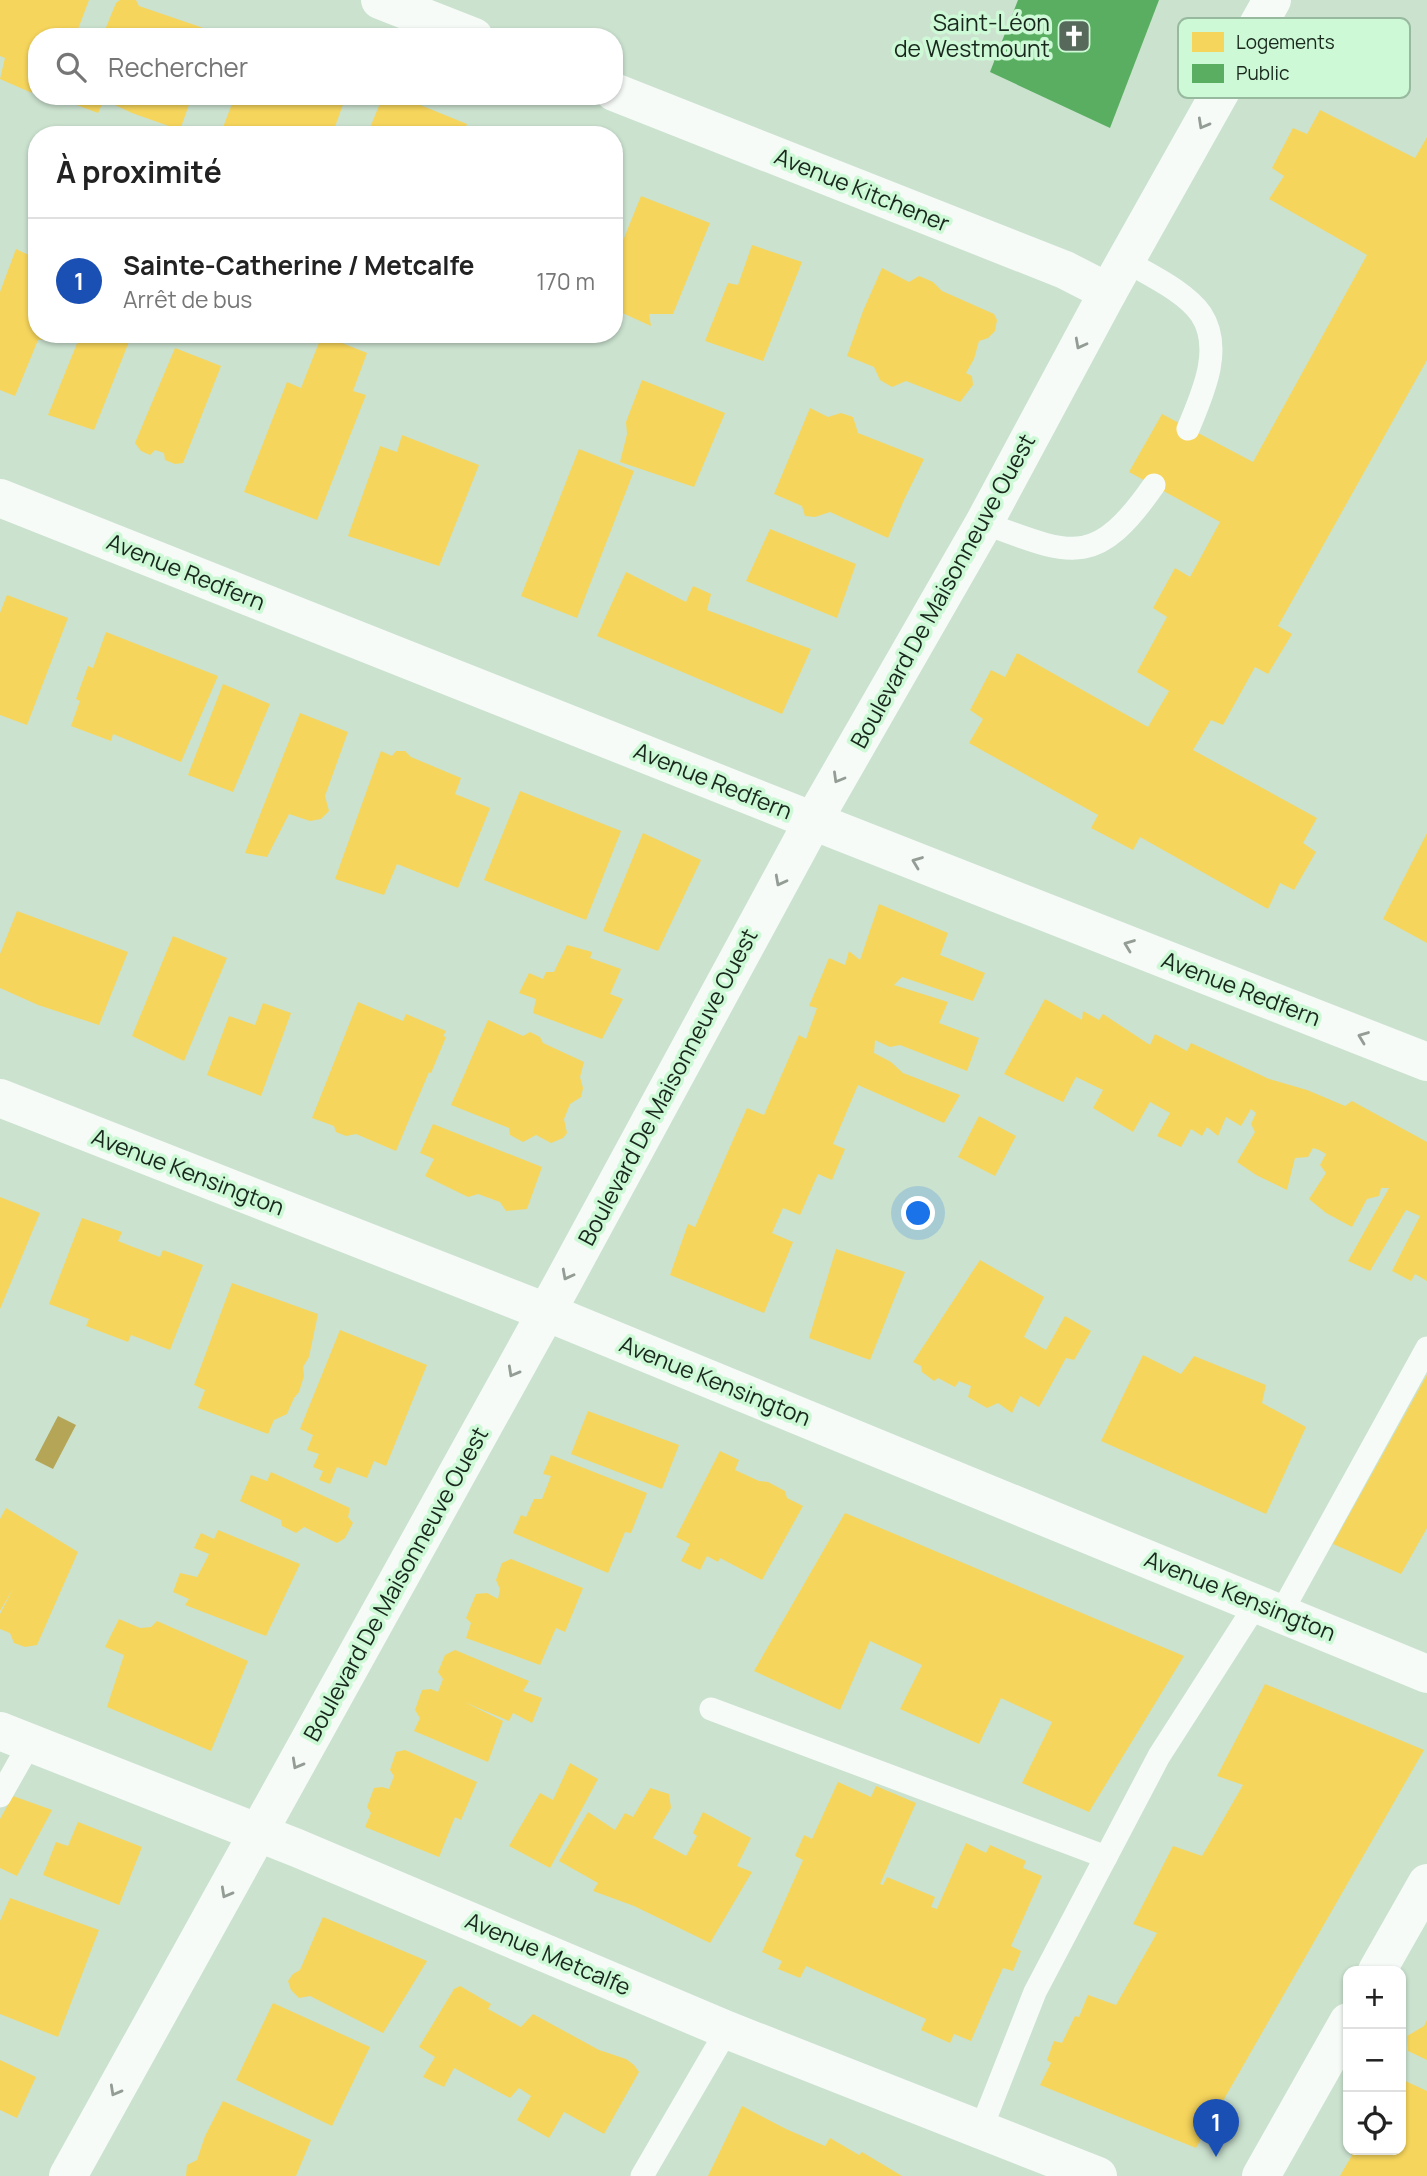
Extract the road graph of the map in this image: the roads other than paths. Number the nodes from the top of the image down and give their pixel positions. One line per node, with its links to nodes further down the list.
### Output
1 (380, 0): 4 (street)
2 (1272, 0): 3 (street, Boulevard De Maisonneuve Ouest, one-way to 3)
3 (1262, 18)
4 (451, 28)
5 (623, 96): 7 (street, Avenue Kitchener)
6 (1217, 98): 7 (street, Boulevard De Maisonneuve Ouest, one-way to 7)
7 (1117, 277): 8 (lane); 11 (street, Boulevard De Maisonneuve Ouest, one-way to 11)
8 (1188, 429)
9 (1154, 485): 11 (lane)
10 (0, 498): 12 (street, Avenue Redfern)
11 (984, 523): 12 (street, Boulevard De Maisonneuve Ouest, one-way to 12)
12 (813, 821): 13 (street, Avenue Redfern, one-way to 12); 15 (street, Boulevard De Maisonneuve Ouest, one-way to 15)
13 (1427, 1062)
14 (0, 1098): 15 (street, Avenue Kensington)
15 (546, 1312): 17 (street, Avenue Kensington); 22 (street, Boulevard De Maisonneuve Ouest, one-way to 22)
16 (1427, 1348): 17 (lane)
17 (1269, 1608): 18 (street, Avenue Kensington); 23 (lane)
18 (1427, 1674)
19 (711, 1709): 23 (lane)
20 (15, 1737): 21 (lane); 22 (street, Avenue Metcalfe)
21 (0, 1796)
22 (258, 1833): 27 (street, Avenue Metcalfe); 30 (street, Boulevard De Maisonneuve Ouest, one-way to 30)
23 (1106, 1857): 28 (lane)
24 (1427, 1883): 25 (street)
25 (1380, 1966)
26 (1344, 2029): 32 (street)
27 (727, 2030): 28 (street, Avenue Metcalfe); 31 (lane)
28 (981, 2129): 29 (street, Avenue Metcalfe)
29 (1079, 2172)
30 (68, 2176)
31 (642, 2176)
32 (1261, 2176)

